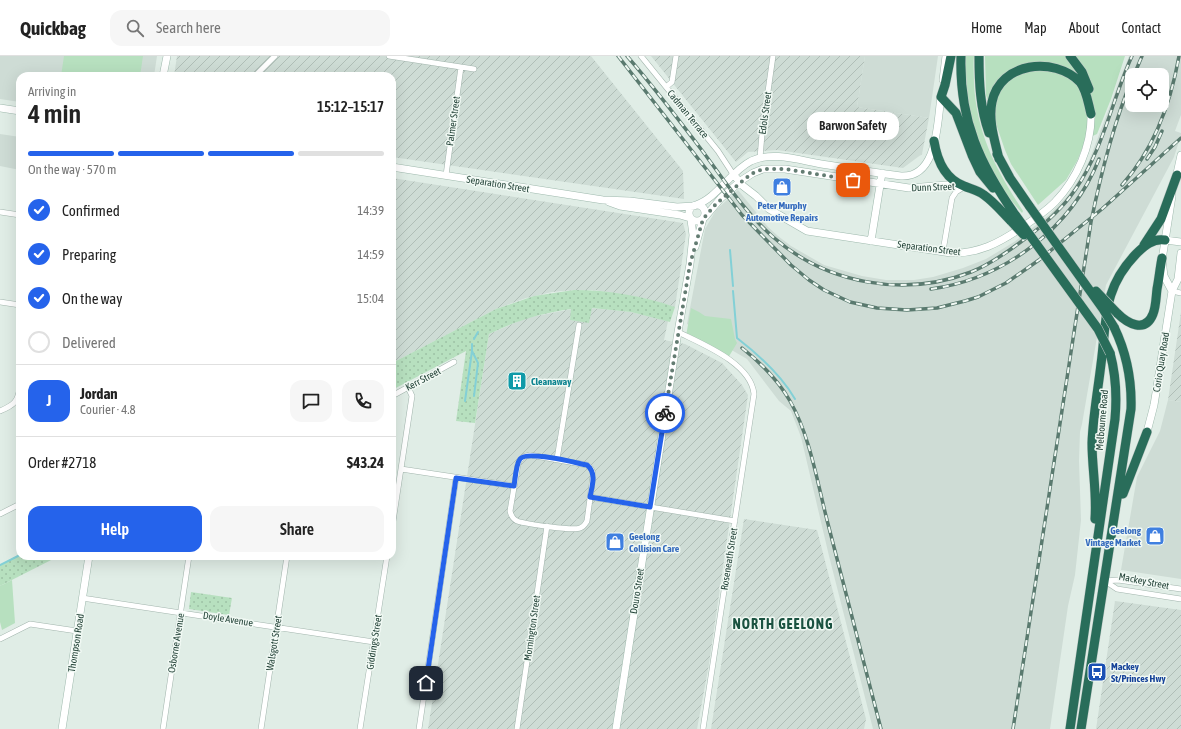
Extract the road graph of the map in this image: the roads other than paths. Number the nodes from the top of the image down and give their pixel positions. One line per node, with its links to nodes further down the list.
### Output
1 (166, 56): 14 (main road)
2 (275, 56): 15 (street)
3 (389, 56): 12 (street)
4 (641, 56): 16 (street, Cadman Terrace)
5 (676, 56): 16 (street)
6 (773, 56): 23 (street, Edols Street)
7 (945, 56): 17 (street)
8 (951, 56): 17 (highway)
9 (961, 56): 35 (highway)
10 (979, 56): 24 (highway)
11 (1070, 56): 20 (highway)
12 (461, 67): 13 (street); 29 (street, Palmer Street)
13 (474, 69)
14 (164, 72)
15 (259, 72)
16 (666, 87): 28 (street, Cadman Terrace)
17 (941, 97): 21 (main road, Dunn Street); 35 (highway)
18 (0, 108): 19 (main road)
19 (16, 110)
20 (1091, 114): 24 (highway); 46 (main road, Separation Street)
21 (934, 141): 27 (main road, Dunn Street); 33 (highway)
22 (1181, 155): 30 (main road)
23 (760, 158): 26 (main road, Edols Street); 27 (main road, Dunn Street); 28 (main road, Dunn Street)
24 (999, 160): 50 (highway, bridge)
25 (396, 168): 29 (main road, Separation Street)
26 (763, 169): 31 (main road, Dunn Street); 32 (main road, Dunn Street)
27 (882, 173): 32 (main road)
28 (733, 174): 31 (main road); 36 (main road, Separation Street)
29 (446, 175): 34 (main road, Separation Street)
30 (1176, 175): 42 (main road); 45 (highway)
31 (740, 182): 39 (main road); 43 (main road, Separation Street)
32 (880, 184): 33 (main road, Dunn Street); 43 (main road)
33 (964, 186): 41 (highway); 46 (street)
34 (603, 200): 36 (main road, Separation Street); 40 (main road, Separation Street)
35 (1008, 203): 41 (highway)
36 (695, 205): 39 (main road); 40 (main road)
37 (0, 212): 38 (street)
38 (16, 214)
39 (704, 218): 40 (main road); 49 (main road, Douro Street)
40 (691, 219): 49 (main road, Douro Street)
41 (1014, 219): 75 (highway, Melbourne Road, bridge)
42 (1165, 240): 44 (main road); 45 (highway); 48 (main road)
43 (871, 241): 46 (main road, Separation Street)
44 (1181, 242)
45 (1141, 250): 75 (highway)
46 (943, 251)
47 (1181, 254): 51 (main road, Corio Quay Road)
48 (1162, 258): 50 (highway, bridge); 51 (main road)
49 (690, 264): 56 (main road, Douro Street)
50 (1073, 267): 71 (highway, bridge)
51 (1172, 291): 52 (street); 62 (main road, Corio Quay Road)
52 (1181, 293)
53 (0, 302): 54 (street)
54 (16, 304)
55 (578, 324): 63 (street)
56 (678, 332): 70 (main road, Douro Street); 73 (street, Roseneath Street)
57 (454, 362): 58 (street, Kerr Street)
58 (408, 387): 59 (street, Kerr Street); 64 (street)
59 (396, 394)
60 (16, 401): 61 (street)
61 (0, 411)
62 (1147, 432): 71 (highway)
63 (557, 459): 66 (street); 67 (street)
64 (401, 469): 65 (street); 68 (street)
65 (456, 478): 66 (street); 96 (street)
66 (514, 486): 74 (street)
67 (590, 497): 70 (street); 74 (street)
68 (396, 502)
69 (16, 506): 72 (street)
70 (650, 507): 73 (street); 98 (main road, Douro Street)
71 (1116, 512): 81 (highway)
72 (0, 514)
73 (735, 521): 99 (street, Roseneath Street)
74 (547, 526): 97 (street, Mornington Street)
75 (1095, 554): 80 (highway, Melbourne Road)
76 (88, 560): 85 (main road, Thompson Road)
77 (188, 560): 87 (street, Osborne Avenue)
78 (286, 560): 88 (street, Walsgott Street)
79 (386, 560): 91 (street, Giddings Street)
80 (1092, 579): 81 (highway, Mackey Street); 100 (highway, Melbourne Road)
81 (1105, 581): 82 (street, Mackey Street); 84 (street, Mackey Street); 101 (highway)
82 (1168, 587): 83 (street, Mackey Street); 84 (street)
83 (1181, 589)
84 (1167, 596): 86 (street, Mackey Street)
85 (82, 598): 87 (street, Doyle Avenue); 89 (main road, Thompson Road)
86 (1181, 599)
87 (181, 612): 88 (street, Doyle Avenue); 93 (street, Osborne Avenue)
88 (277, 627): 91 (street, Doyle Avenue); 94 (street, Walsgott Street)
89 (77, 631): 90 (street); 92 (main road, Thompson Road)
90 (0, 639)
91 (374, 642): 95 (street, Giddings Street)
92 (62, 729)
93 (163, 729)
94 (261, 729)
95 (360, 729)
96 (419, 729)
97 (518, 729)
98 (616, 729)
99 (703, 729)
100 (1070, 729)
101 (1081, 729)

